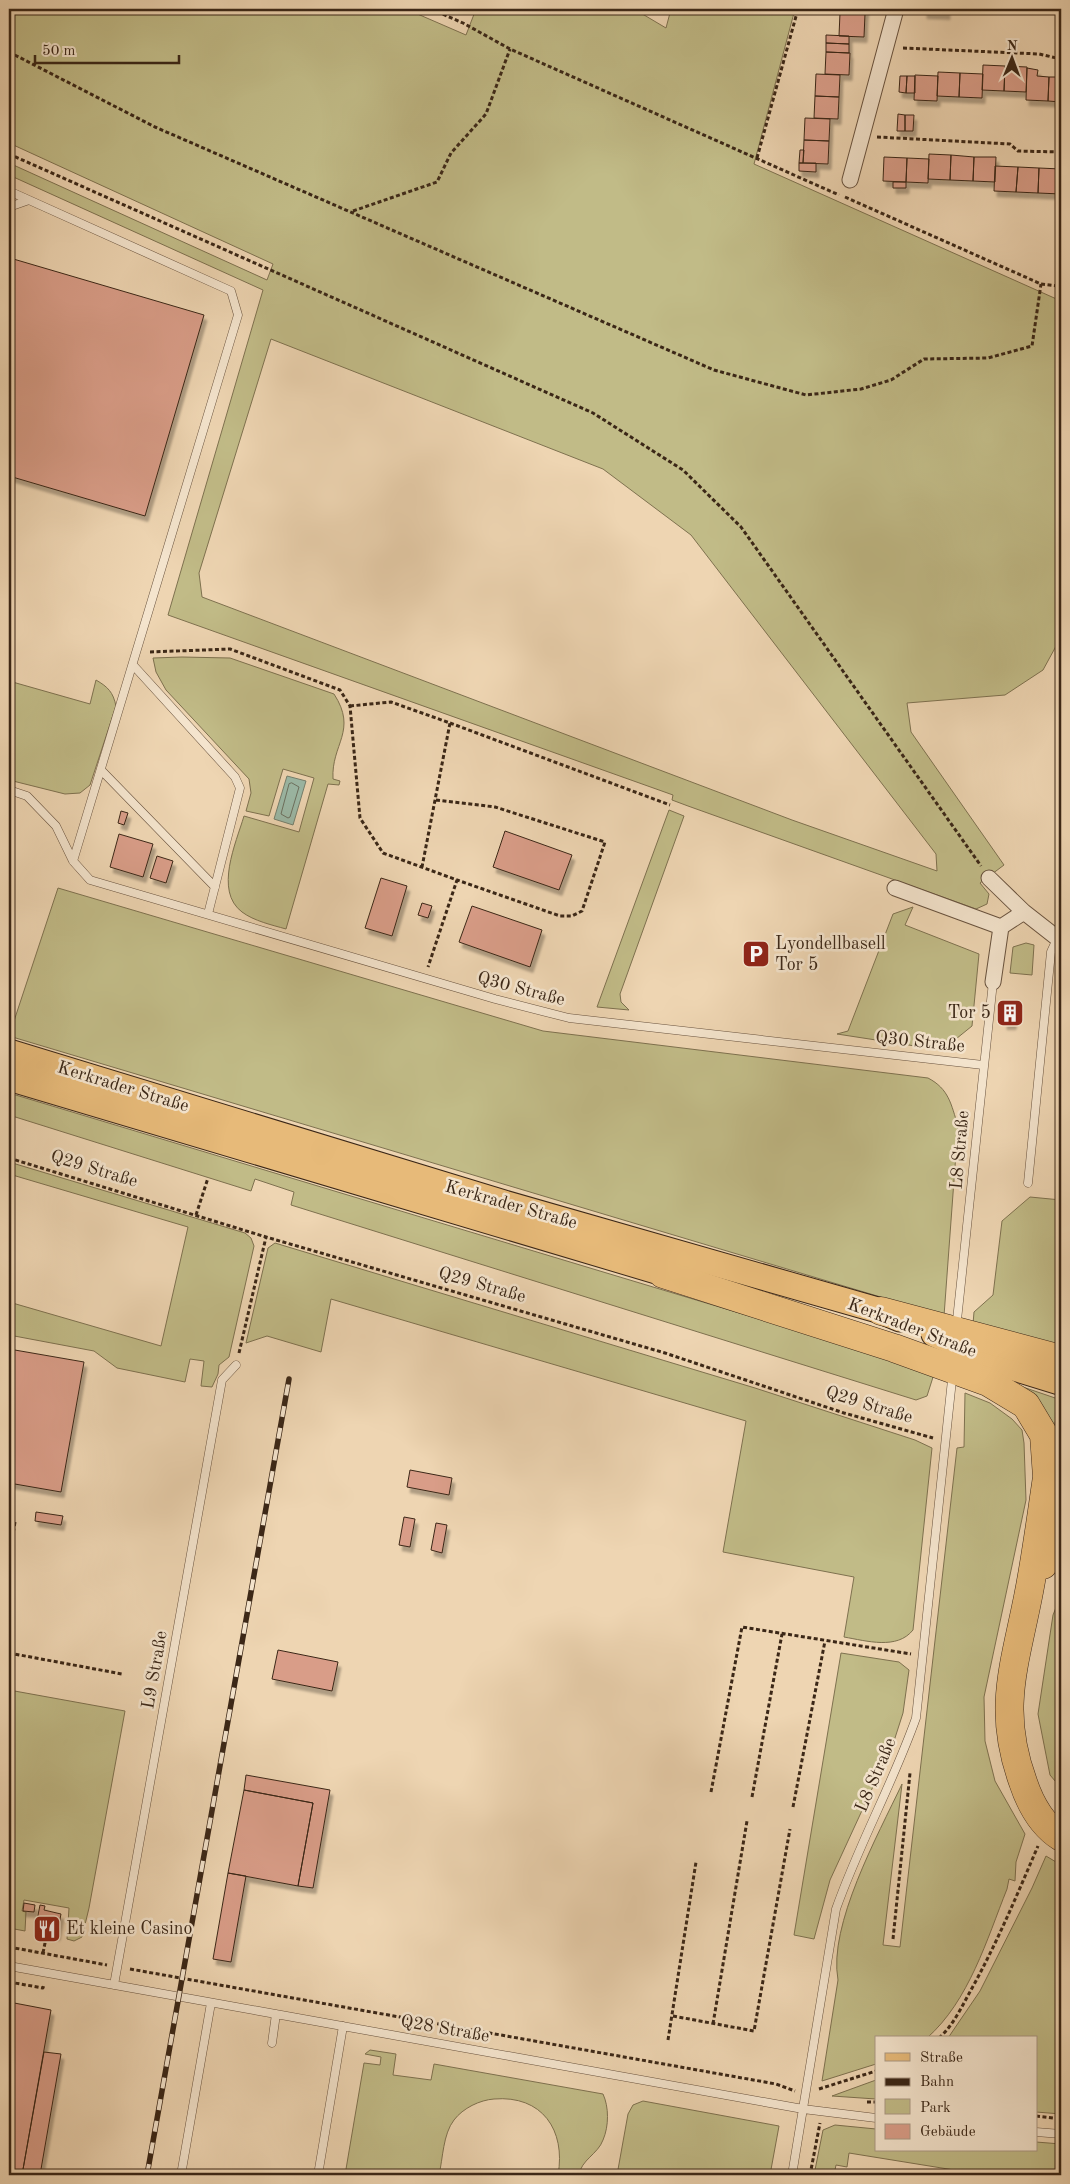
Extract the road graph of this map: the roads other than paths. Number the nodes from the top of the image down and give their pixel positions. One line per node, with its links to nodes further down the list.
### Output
1 (896, 9): 2 (street)
2 (850, 180)
3 (9, 191): 4 (lane)
4 (29, 200): 5 (lane); 6 (lane)
5 (9, 207)
6 (133, 665): 7 (lane); 11 (lane)
7 (102, 771): 9 (lane); 11 (lane)
8 (9, 790): 9 (lane, Q30 Straße)
9 (73, 861): 14 (lane, Q30 Straße)
10 (989, 878): 13 (street)
11 (215, 887): 14 (lane)
12 (895, 888): 15 (street)
13 (1024, 912): 15 (street); 16 (street)
14 (208, 914): 19 (lane, Q30 Straße)
15 (1001, 927): 17 (street)
16 (1059, 940): 21 (lane)
17 (993, 982): 19 (lane, L8 Straße)
18 (9, 1052): 23 (highway, Kerkrader Straße)
19 (983, 1065): 24 (lane, L8 Straße)
20 (9, 1078): 22 (highway, Kerkrader Straße)
21 (1028, 1183)
22 (663, 1274): 27 (highway, Kerkrader Straße); 31 (highway)
23 (881, 1311): 25 (highway); 27 (highway, Kerkrader Straße)
24 (957, 1320)
25 (1061, 1359)
26 (236, 1364): 36 (lane, L9 Straße)
27 (1009, 1366): 29 (main road, Kerkrader Straße)
28 (952, 1380): 41 (lane, L8 Straße)
29 (1061, 1383)
30 (1061, 1438): 31 (highway)
31 (1047, 1477): 33 (highway)
32 (1061, 1525): 33 (highway)
33 (1028, 1596): 34 (highway)
34 (1056, 1833)
35 (9, 1966): 36 (lane, Q28 Straße)
36 (114, 1985): 37 (lane, Q28 Straße)
37 (211, 2002): 38 (lane, Q28 Straße); 45 (lane)
38 (276, 2014): 39 (lane, Q28 Straße); 40 (lane)
39 (343, 2026): 41 (lane, Q28 Straße); 46 (lane)
40 (272, 2043)
41 (803, 2109): 42 (lane, Q28 Straße); 47 (lane, L8 Straße)
42 (875, 2118)
43 (1038, 2132): 44 (lane)
44 (1061, 2134)
45 (181, 2175)
46 (318, 2175)
47 (792, 2175)

